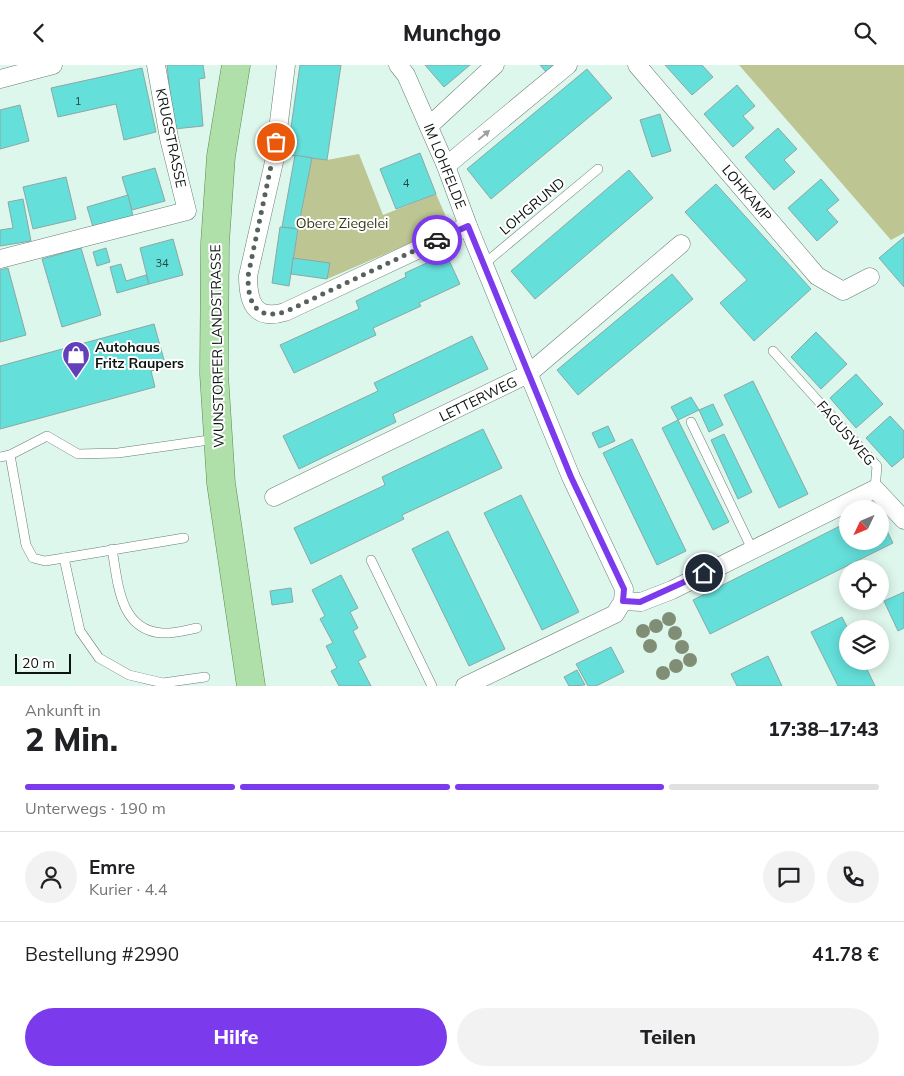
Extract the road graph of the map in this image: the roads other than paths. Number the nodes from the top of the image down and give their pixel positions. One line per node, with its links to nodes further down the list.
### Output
1 (53, 65): 9 (street)
2 (156, 65): 15 (street, KRUGSTRASSE)
3 (236, 65): 21 (main road, WUNSTORFER LANDSTRASSE)
4 (286, 65): 13 (street)
5 (398, 65): 10 (street, IM LOHFELDE)
6 (495, 65): 10 (street)
7 (568, 65): 11 (street, one-way to 7)
8 (637, 65): 17 (street, LOHKAMP)
9 (0, 79)
10 (429, 126): 11 (street, IM LOHFELDE)
11 (446, 166): 13 (street, IM LOHFELDE)
12 (598, 169): 16 (lane, LOHGRUND)
13 (468, 226): 16 (street, IM LOHFELDE)
14 (681, 244): 19 (street, LETTERWEG)
15 (0, 259)
16 (484, 264): 19 (street, IM LOHFELDE)
17 (870, 277)
18 (774, 351): 24 (lane, FAGUSWEG)
19 (528, 374): 25 (street, LETTERWEG); 32 (street, IM LOHFELDE)
20 (691, 422): 29 (lane)
21 (217, 439): 22 (lane); 35 (main road, WUNSTORFER LANDSTRASSE)
22 (10, 455): 23 (lane); 30 (lane)
23 (0, 457)
24 (876, 489): 26 (street); 29 (street)
25 (274, 497)
26 (904, 520)
27 (184, 538): 28 (lane)
28 (112, 549): 30 (lane); 33 (lane)
29 (752, 549): 32 (street)
30 (64, 558): 34 (lane)
31 (371, 560): 36 (lane)
32 (623, 601): 37 (street)
33 (197, 628)
34 (205, 677)
35 (251, 686)
36 (432, 686)
37 (465, 686)

